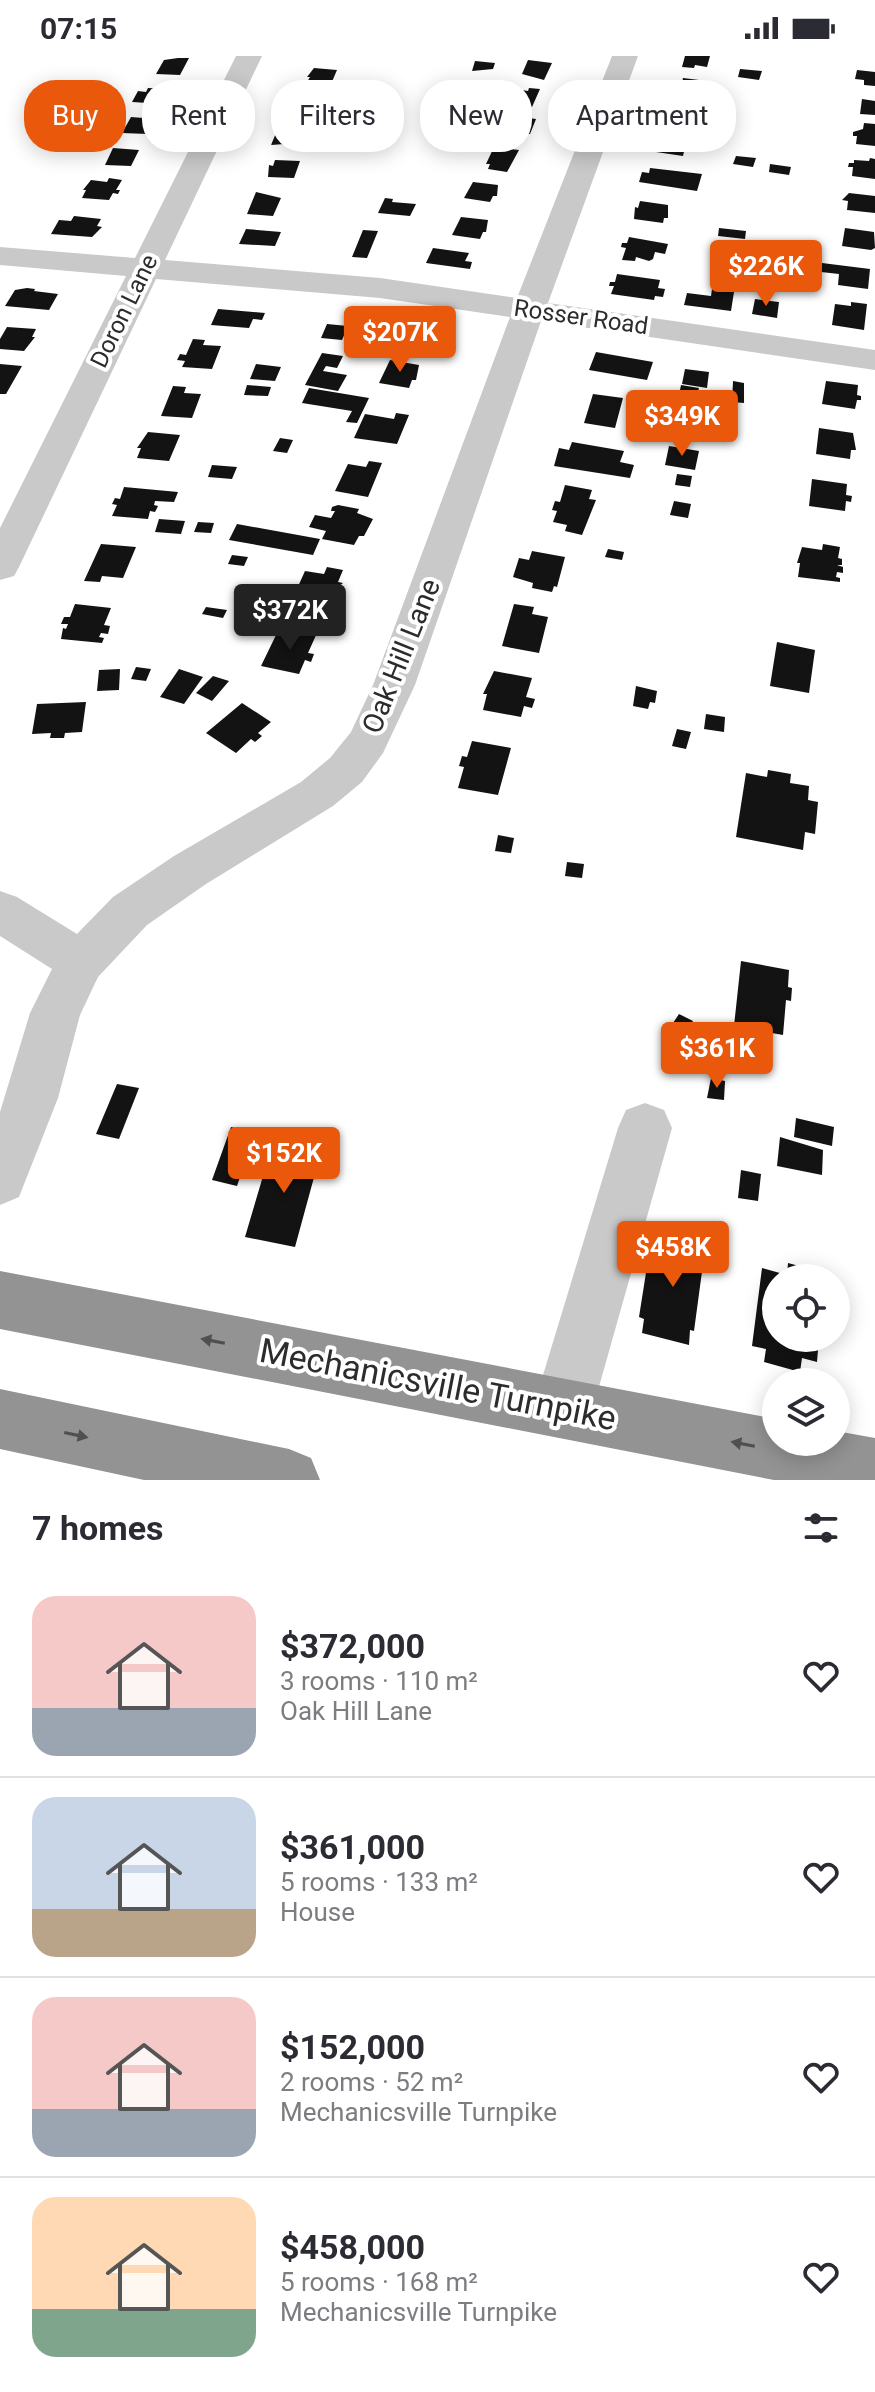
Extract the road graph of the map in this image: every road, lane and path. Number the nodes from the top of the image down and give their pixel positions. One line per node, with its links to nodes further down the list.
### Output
1 (249, 56): 4 (street, Doron Lane)
2 (625, 56): 5 (street, Oak Hill Lane)
3 (0, 256): 4 (street, Rosser Road)
4 (145, 267): 5 (street, Rosser Road); 7 (street, Doron Lane)
5 (530, 310): 6 (street, Rosser Road); 9 (street, Oak Hill Lane)
6 (875, 360)
7 (0, 567)
8 (0, 911): 9 (street)
9 (81, 962): 11 (street, Oak Hill Lane)
10 (645, 1128): 13 (street)
11 (0, 1179)
12 (0, 1300): 13 (highway, Mechanicsville Turnpike, one-way to 12)
13 (563, 1408): 15 (highway, Mechanicsville Turnpike, one-way to 13)
14 (0, 1419): 16 (highway, one-way to 16)
15 (875, 1469)
16 (289, 1480)

